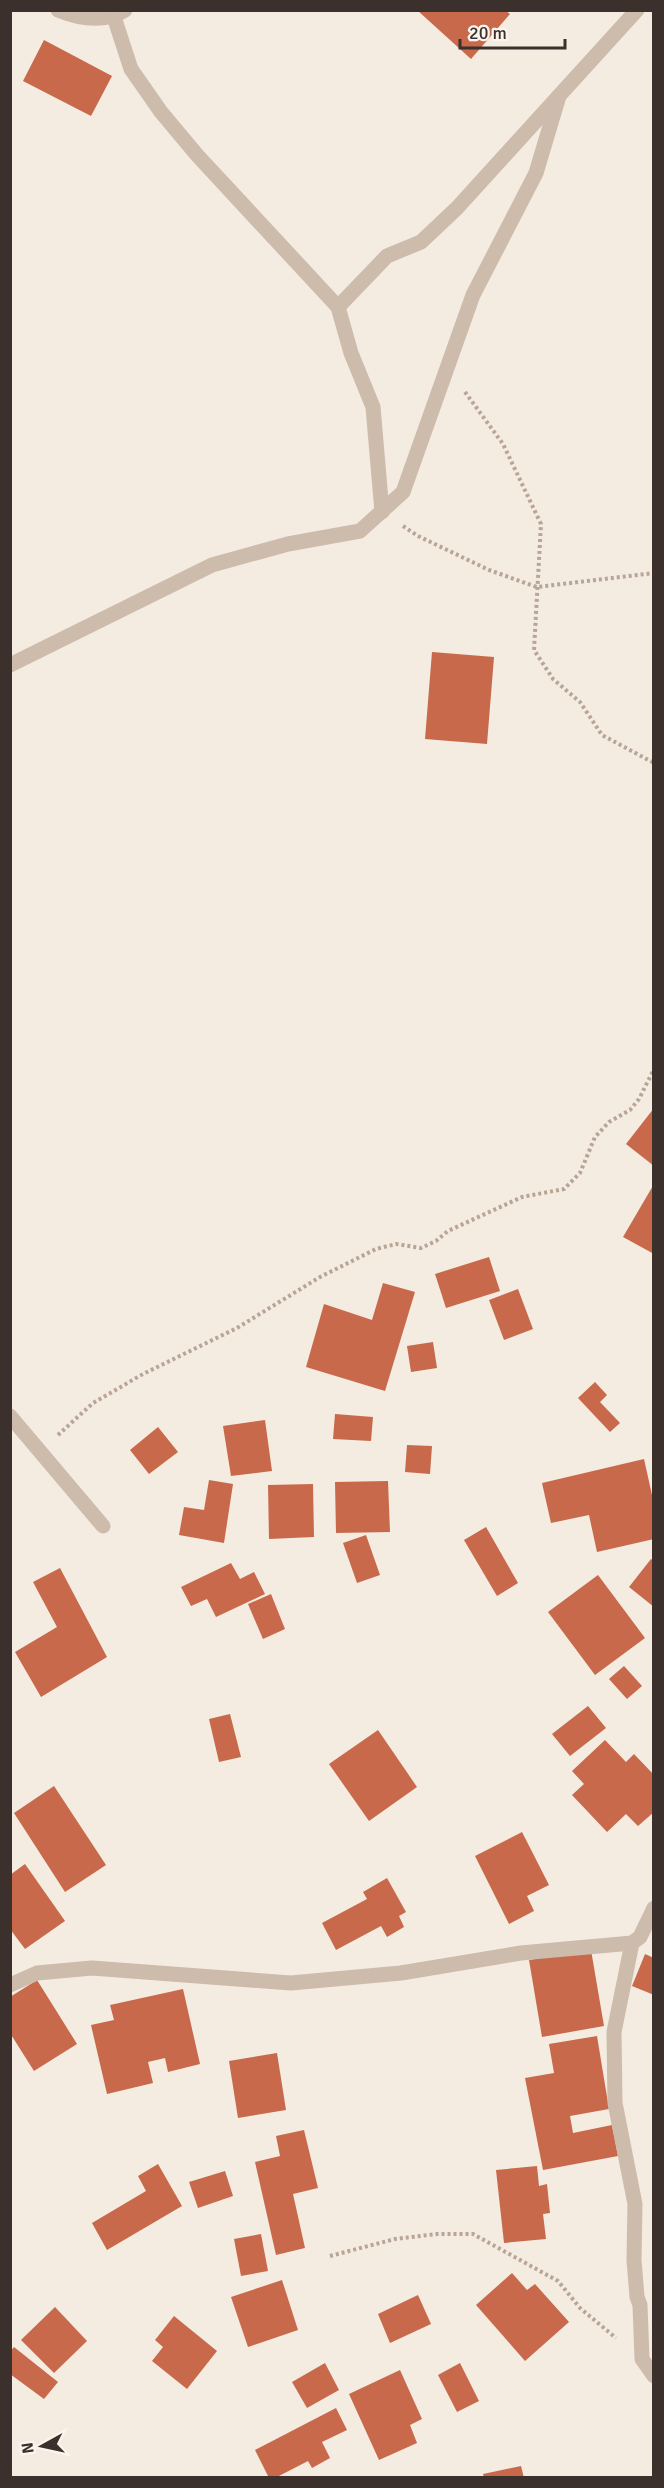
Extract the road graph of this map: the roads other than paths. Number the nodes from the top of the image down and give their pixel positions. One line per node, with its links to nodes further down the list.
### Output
1 (58, 10): 3 (street)
2 (636, 10): 4 (street)
3 (119, 14): 5 (street)
4 (559, 96): 5 (street); 6 (street)
5 (338, 307): 6 (street)
6 (382, 512): 7 (street)
7 (10, 665)
8 (10, 1416): 9 (street)
9 (103, 1526)
10 (654, 1908): 11 (street)
11 (632, 1943): 12 (street); 13 (street)
12 (10, 1985)
13 (654, 2376)

